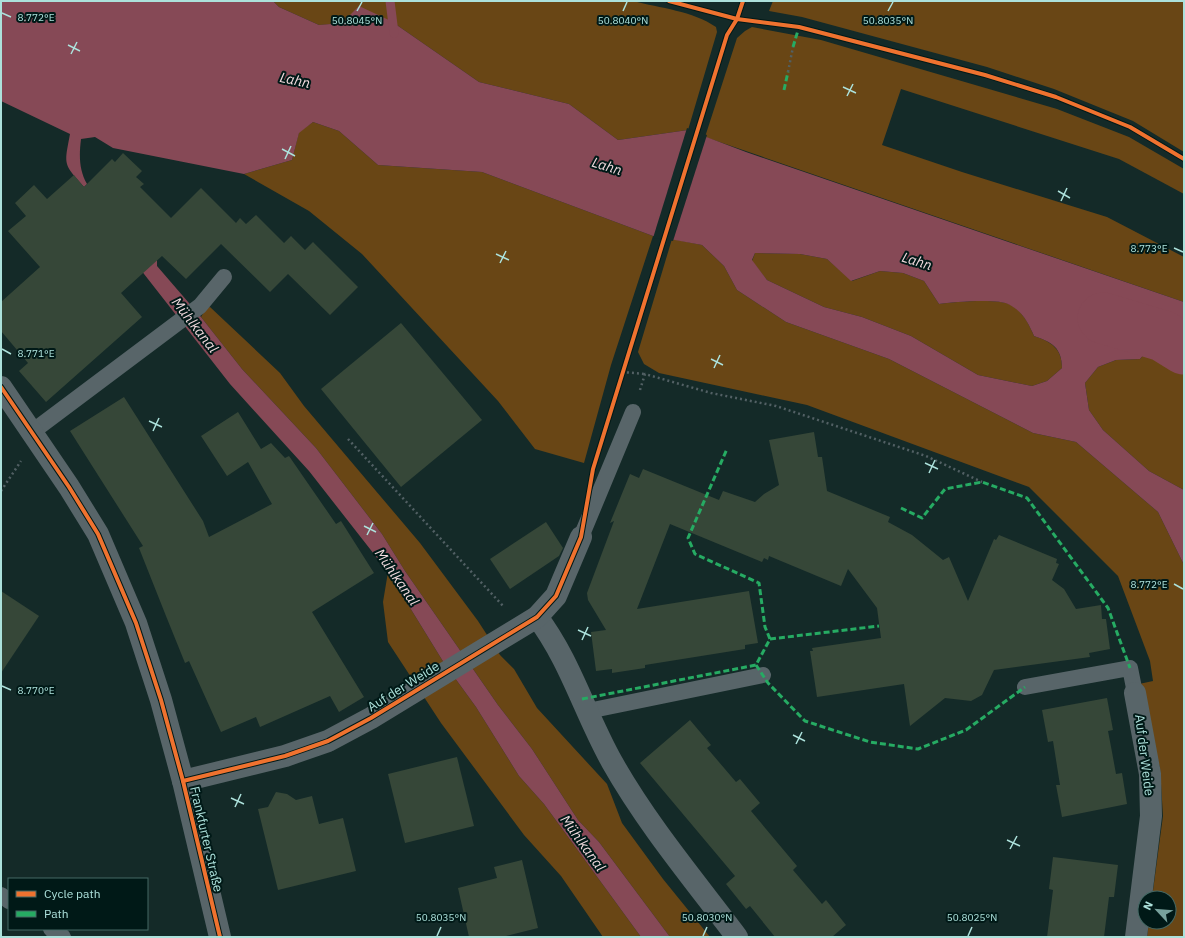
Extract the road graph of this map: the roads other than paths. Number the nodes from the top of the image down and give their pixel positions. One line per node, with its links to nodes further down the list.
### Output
1 (224, 277): 4 (lane)
2 (1, 387): 4 (street, Frankfurter Straße)
3 (633, 412): 5 (lane, Auf der Weide)
4 (35, 437): 11 (street, Frankfurter Straße)
5 (581, 537): 6 (street, Auf der Weide)
6 (529, 621): 10 (street); 11 (street, Auf der Weide)
7 (763, 675): 10 (lane)
8 (1025, 687): 9 (lane)
9 (1135, 693): 16 (street, Auf der Weide)
10 (588, 711): 15 (street)
11 (183, 781): 14 (street, Frankfurter Straße)
12 (52, 930): 13 (lane)
13 (63, 937)
14 (220, 937)
15 (737, 937)
16 (1136, 937)

